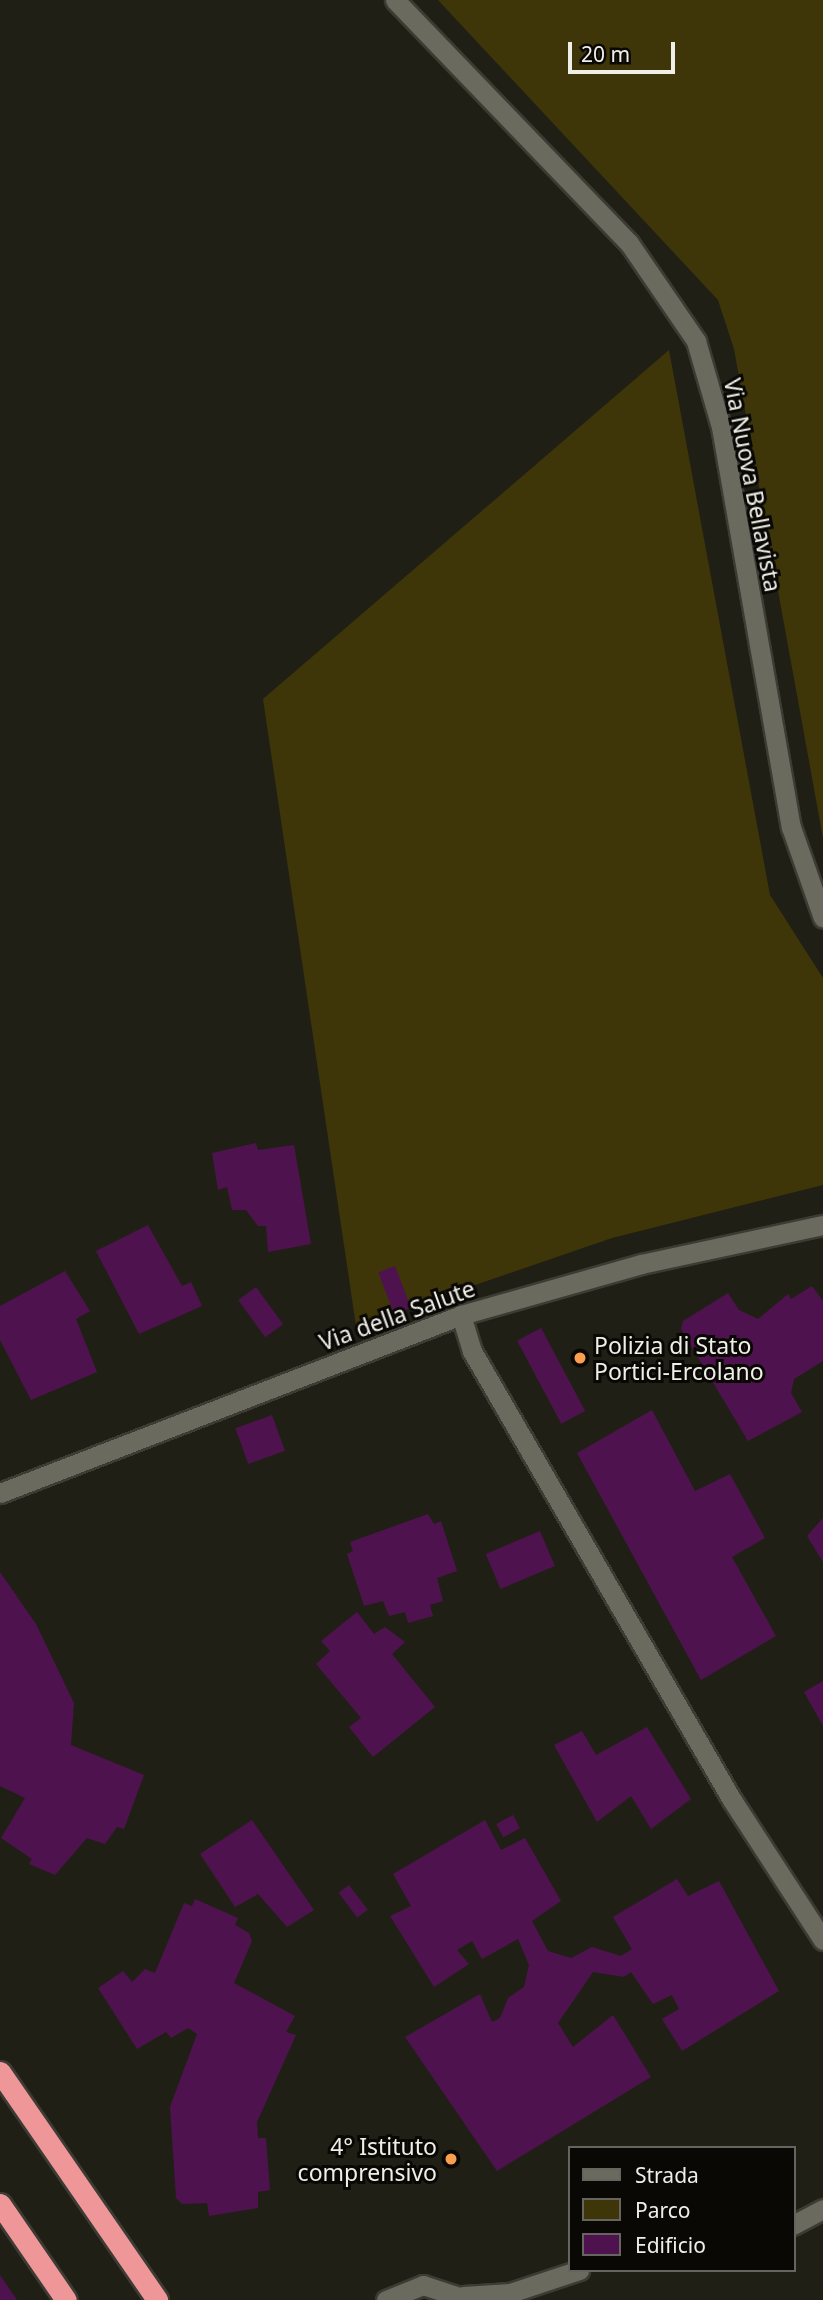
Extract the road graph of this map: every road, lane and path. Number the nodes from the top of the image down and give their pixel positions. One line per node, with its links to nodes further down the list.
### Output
1 (395, 0): 2 (street, Via Nuova Bellavista)
2 (823, 918)
3 (823, 1225): 4 (street, Via della Salute)
4 (461, 1315): 5 (street, Via della Salute); 6 (street)
5 (0, 1493)
6 (823, 1940)
7 (0, 2072): 14 (highway)
8 (0, 2204): 13 (highway)
9 (823, 2209): 10 (street)
10 (795, 2224)
11 (573, 2272): 12 (street)
12 (466, 2298): 15 (street)
13 (66, 2300)
14 (157, 2300)
15 (386, 2300)

